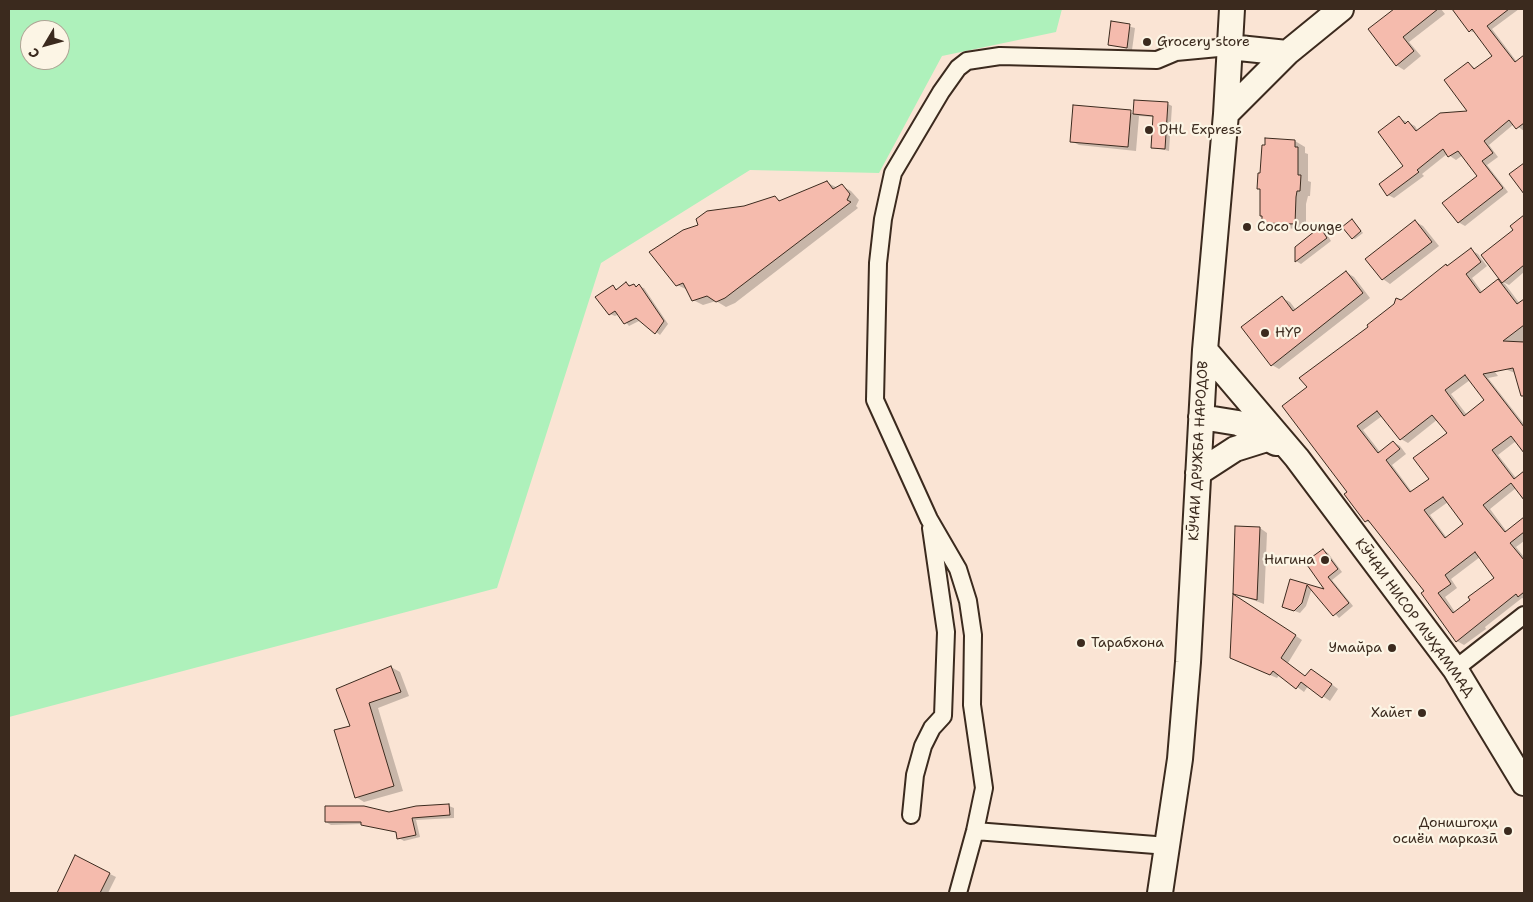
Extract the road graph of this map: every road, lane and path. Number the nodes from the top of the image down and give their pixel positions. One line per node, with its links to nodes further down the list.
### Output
1 (1232, 9): 3 (main road, КӮЧАИ ДРУЖБА НАРОДОВ)
2 (1341, 9): 4 (main road)
3 (1229, 47): 4 (main road); 5 (main road, КӮЧАИ ДРУЖБА НАРОДОВ); 11 (street)
4 (1286, 53): 5 (main road)
5 (1226, 114): 6 (main road, КӮЧАИ ДРУЖБА НАРОДОВ)
6 (1205, 350): 7 (main road, КӮЧАИ ДРУЖБА НАРОДОВ); 9 (main road, КӮЧАИ НИСОР МУҲАММАД)
7 (1201, 417): 8 (main road, КӮЧАИ НИСОР МУҲАММАД); 10 (main road, КӮЧАИ ДРУЖБА НАРОДОВ)
8 (1270, 438): 9 (main road, КӮЧАИ НИСОР МУҲАММАД); 10 (main road)
9 (1297, 458): 13 (main road, КӮЧАИ НИСОР МУҲАММАД)
10 (1198, 473): 17 (main road, КӮЧАИ ДРУЖБА НАРОДОВ)
11 (929, 519): 15 (street); 16 (street)
12 (1524, 615): 13 (street)
13 (1455, 669): 14 (main road, КӮЧАИ НИСОР МУҲАММАД)
14 (1524, 783)
15 (911, 815)
16 (975, 831): 17 (street); 18 (street)
17 (1168, 846): 19 (main road, КӮЧАИ ДРУЖБА НАРОДОВ)
18 (958, 893)
19 (1160, 893)

